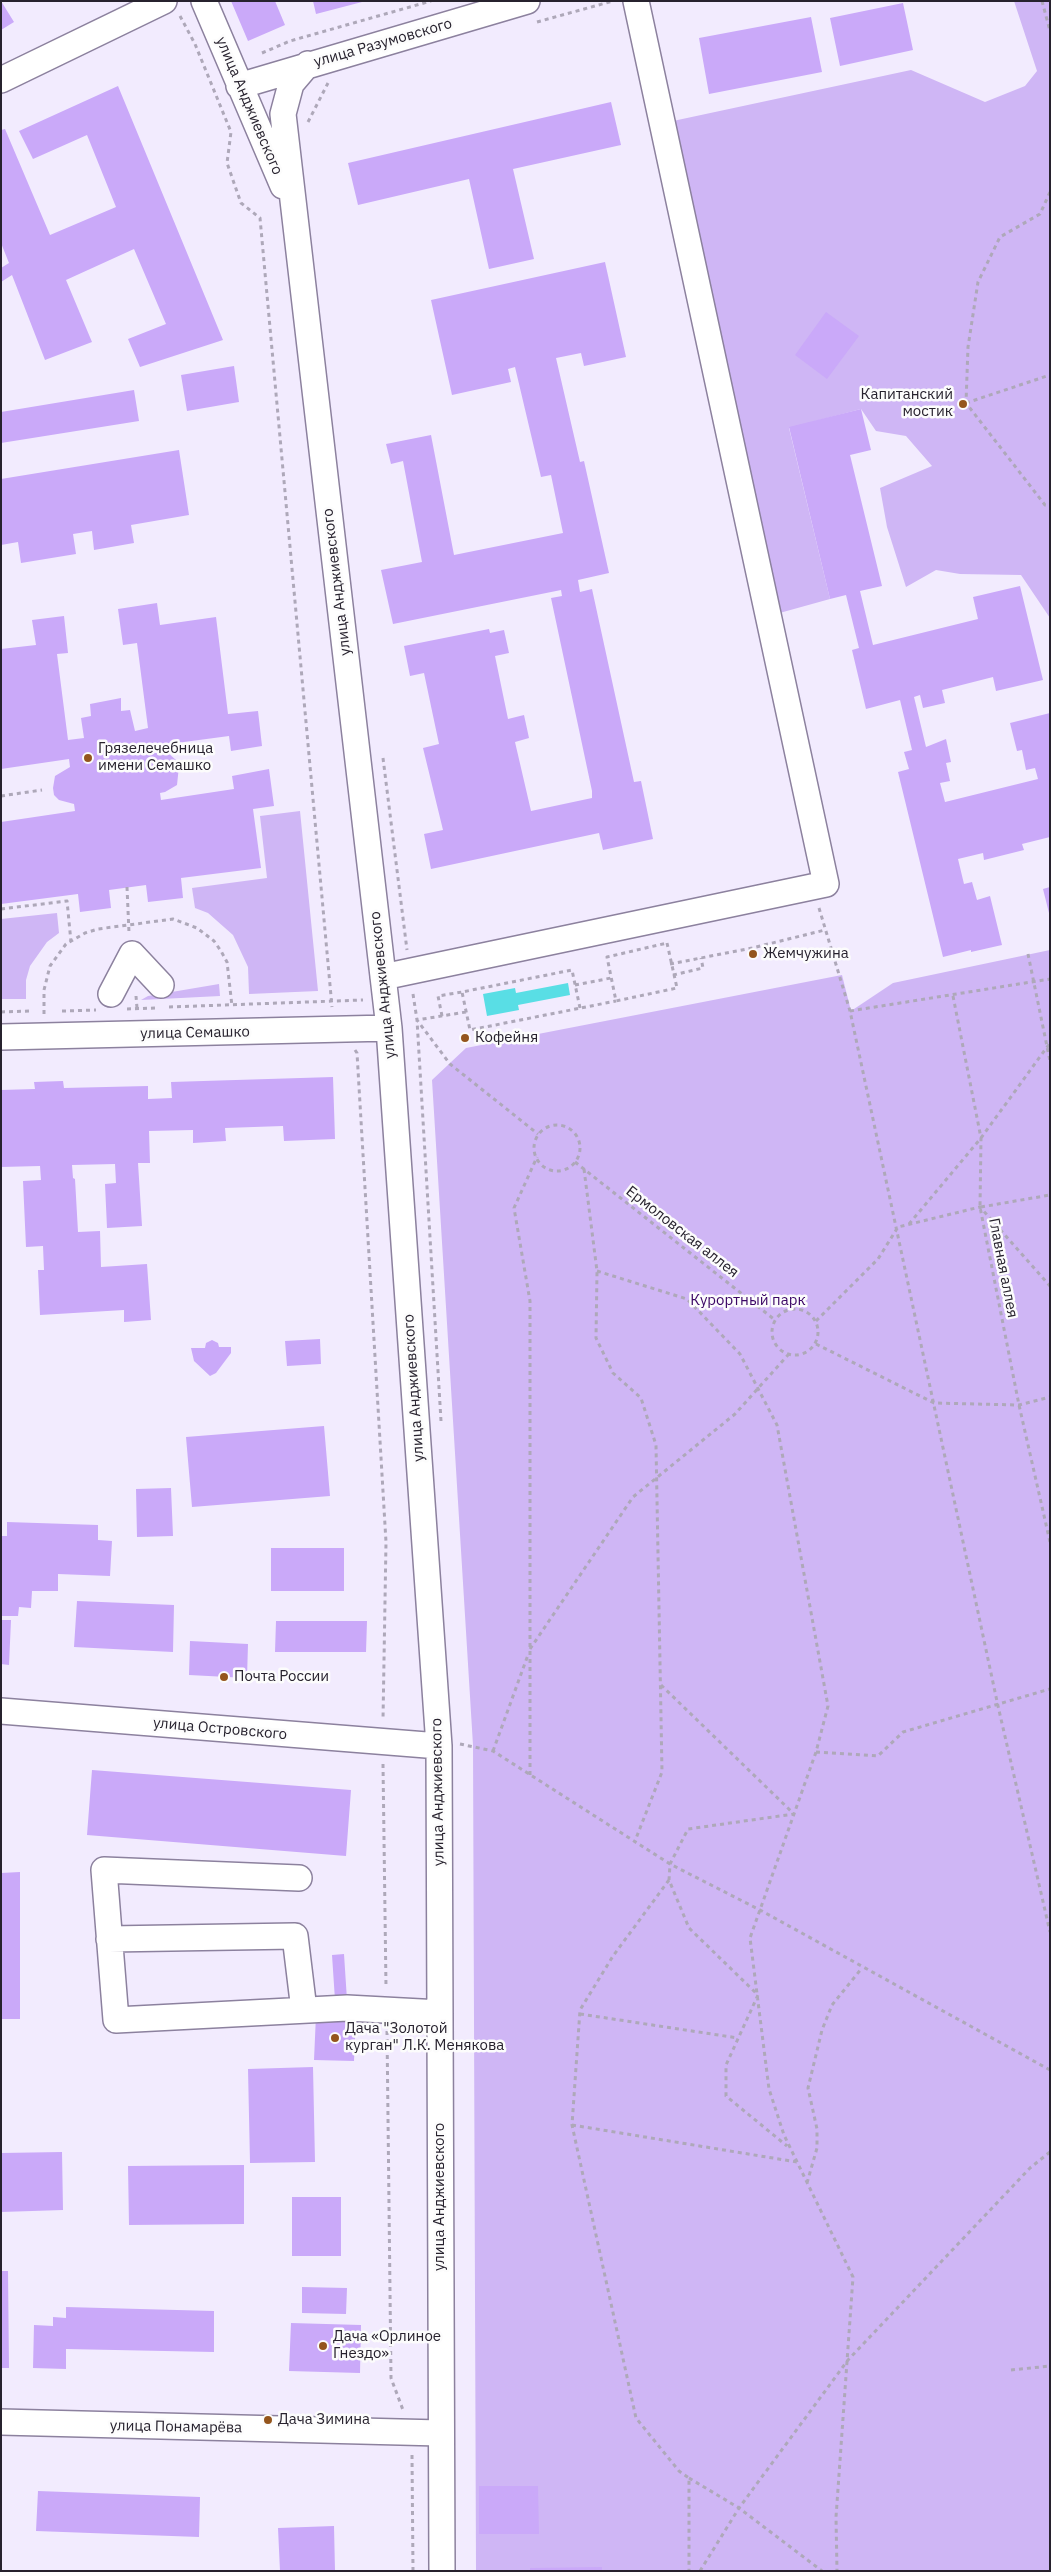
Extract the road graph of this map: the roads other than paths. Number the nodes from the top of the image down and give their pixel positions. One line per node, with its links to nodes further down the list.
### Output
1 (204, 1): 7 (street, улица Анджиевского)
2 (527, 1): 5 (street, улица Разумовского)
3 (636, 1): 10 (street)
4 (169, 10): 6 (street)
5 (308, 64): 7 (street, улица Разумовского); 8 (street, улица Анджиевского)
6 (1, 80)
7 (240, 86): 8 (street, улица Анджиевского)
8 (294, 211): 10 (street, улица Анджиевского)
9 (161, 984): 11 (street)
10 (384, 988): 12 (street, улица Анджиевского)
11 (110, 1004)
12 (389, 1028): 13 (street, улица Семашко); 15 (street, улица Анджиевского)
13 (1, 1037)
14 (1, 1711): 15 (street, улица Островского)
15 (440, 1746): 19 (street, улица Анджиевского)
16 (299, 1878): 17 (street)
17 (109, 1939): 18 (street); 18 (street)
18 (304, 2010): 19 (street)
19 (440, 2013): 21 (street, улица Анджиевского)
20 (1, 2422): 21 (street, улица Понамарёва)
21 (440, 2433): 22 (street, улица Анджиевского)
22 (442, 2571)

